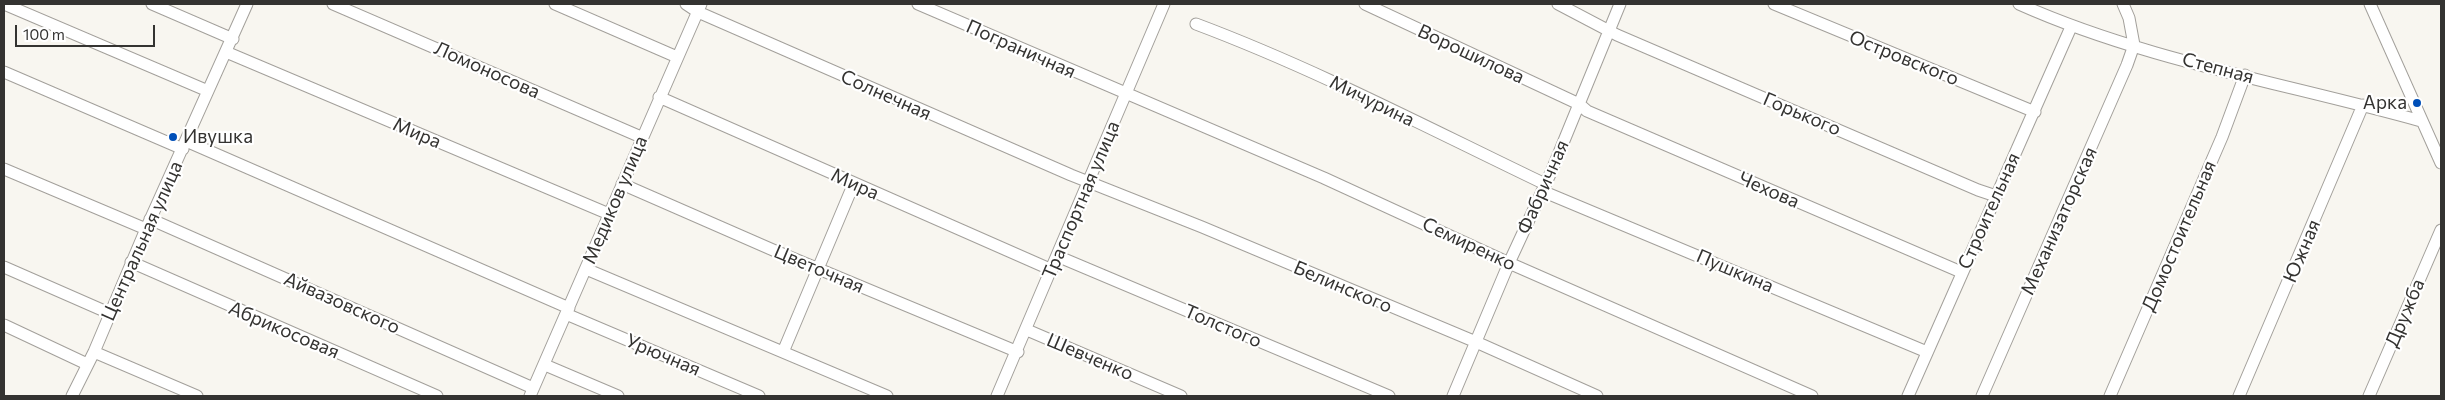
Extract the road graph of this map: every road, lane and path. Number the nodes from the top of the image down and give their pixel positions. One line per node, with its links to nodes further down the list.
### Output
1 (4, 4): 26 (street)
2 (152, 4): 20 (street)
3 (247, 4): 20 (street, Центральная улица)
4 (334, 4): 33 (street, Ломоносова)
5 (555, 4): 23 (street)
6 (686, 4): 16 (street, Солнечная)
7 (918, 4): 27 (street, Пограничная)
8 (1164, 4): 27 (street, Траспортная улица)
9 (1364, 4): 29 (street, Ворошилова)
10 (1558, 4): 19 (street, Горького)
11 (1620, 4): 19 (street, Фабричная)
12 (1774, 4): 31 (street, Островского)
13 (2019, 4): 18 (street, Степная)
14 (2123, 4): 21 (street)
15 (2370, 4): 32 (street)
16 (699, 8): 23 (street, Медиков улица); 37 (street, Солнечная)
17 (1196, 24): 40 (street, Мичурина)
18 (2071, 27): 21 (street, Степная); 31 (street, Строительная)
19 (1609, 29): 29 (street, Фабричная); 41 (street, Горького)
20 (233, 39): 22 (street, Центральная улица)
21 (2134, 45): 25 (street, Степная); 78 (street, Механизаторская)
22 (226, 52): 26 (street, Центральная улица); 42 (street, Мира)
23 (677, 57): 28 (street, Медиков улица)
24 (4, 72): 34 (street)
25 (2245, 75): 30 (street, Степная); 79 (street, Домостоительная)
26 (208, 91): 34 (street, Центральная улица)
27 (1125, 94): 37 (street, Траспортная улица); 47 (street, Семиренко)
28 (659, 97): 33 (street, Медиков улица); 38 (street, Мира)
29 (1579, 104): 40 (street, Фабричная); 52 (street, Чехова)
30 (2363, 105): 32 (street, Степная); 80 (street, Южная)
31 (2035, 112): 41 (street, Строительная)
32 (2421, 121): 35 (street)
33 (641, 137): 39 (street, Медиков улица)
34 (184, 145): 43 (street, Центральная улица); 53 (street)
35 (2441, 163)
36 (4, 170): 43 (street, Айвазовского)
37 (1088, 181): 45 (street, Траспортная улица); 57 (street, Белинского)
38 (854, 183): 49 (street); 51 (street, Мира)
39 (622, 184): 42 (street, Медиков улица); 49 (street, Цветочная)
40 (1544, 187): 47 (street, Фабричная); 61 (street, Пушкина)
41 (1996, 196): 52 (street, Строительная)
42 (609, 214): 50 (street, Медиков улица)
43 (148, 224): 46 (street, Центральная улица); 64 (street, Айвазовского)
44 (2441, 230): 81 (street, Дружба)
45 (1057, 256): 51 (street, Траспортная улица); 73 (street, Толстого)
46 (131, 262): 54 (street, Центральная улица); 67 (street, Абрикосовая)
47 (1509, 263): 57 (street, Фабричная); 76 (street, Семиренко)
48 (4, 267): 54 (street)
49 (818, 269): 59 (street); 60 (street, Цветочная)
50 (586, 270): 53 (street, Медиков улица); 59 (street)
51 (1052, 270): 56 (street, Траспортная улица)
52 (1961, 272): 61 (street, Строительная)
53 (568, 311): 63 (street, Медиков улица); 69 (street, Урючная)
54 (110, 313): 58 (street, Центральная улица)
55 (4, 326): 62 (street)
56 (1027, 330): 60 (street, Траспортная улица); 72 (street, Шевченко)
57 (1476, 342): 74 (street, Фабричная); 75 (street, Белинского)
58 (94, 352): 62 (street, Центральная улица); 66 (street)
59 (783, 352): 70 (street)
60 (1018, 352): 71 (street, Траспортная улица)
61 (1927, 352): 77 (street, Строительная)
62 (87, 364): 65 (street, Центральная улица)
63 (545, 365): 64 (street, Медиков улица); 68 (street)
64 (531, 392)
65 (72, 396)
66 (197, 396)
67 (437, 396)
68 (618, 396)
69 (759, 396)
70 (887, 396)
71 (997, 396)
72 (1182, 396)
73 (1389, 396)
74 (1453, 396)
75 (1597, 396)
76 (1812, 396)
77 (1908, 396)
78 (1982, 396)
79 (2110, 396)
80 (2239, 396)
81 (2369, 396)

